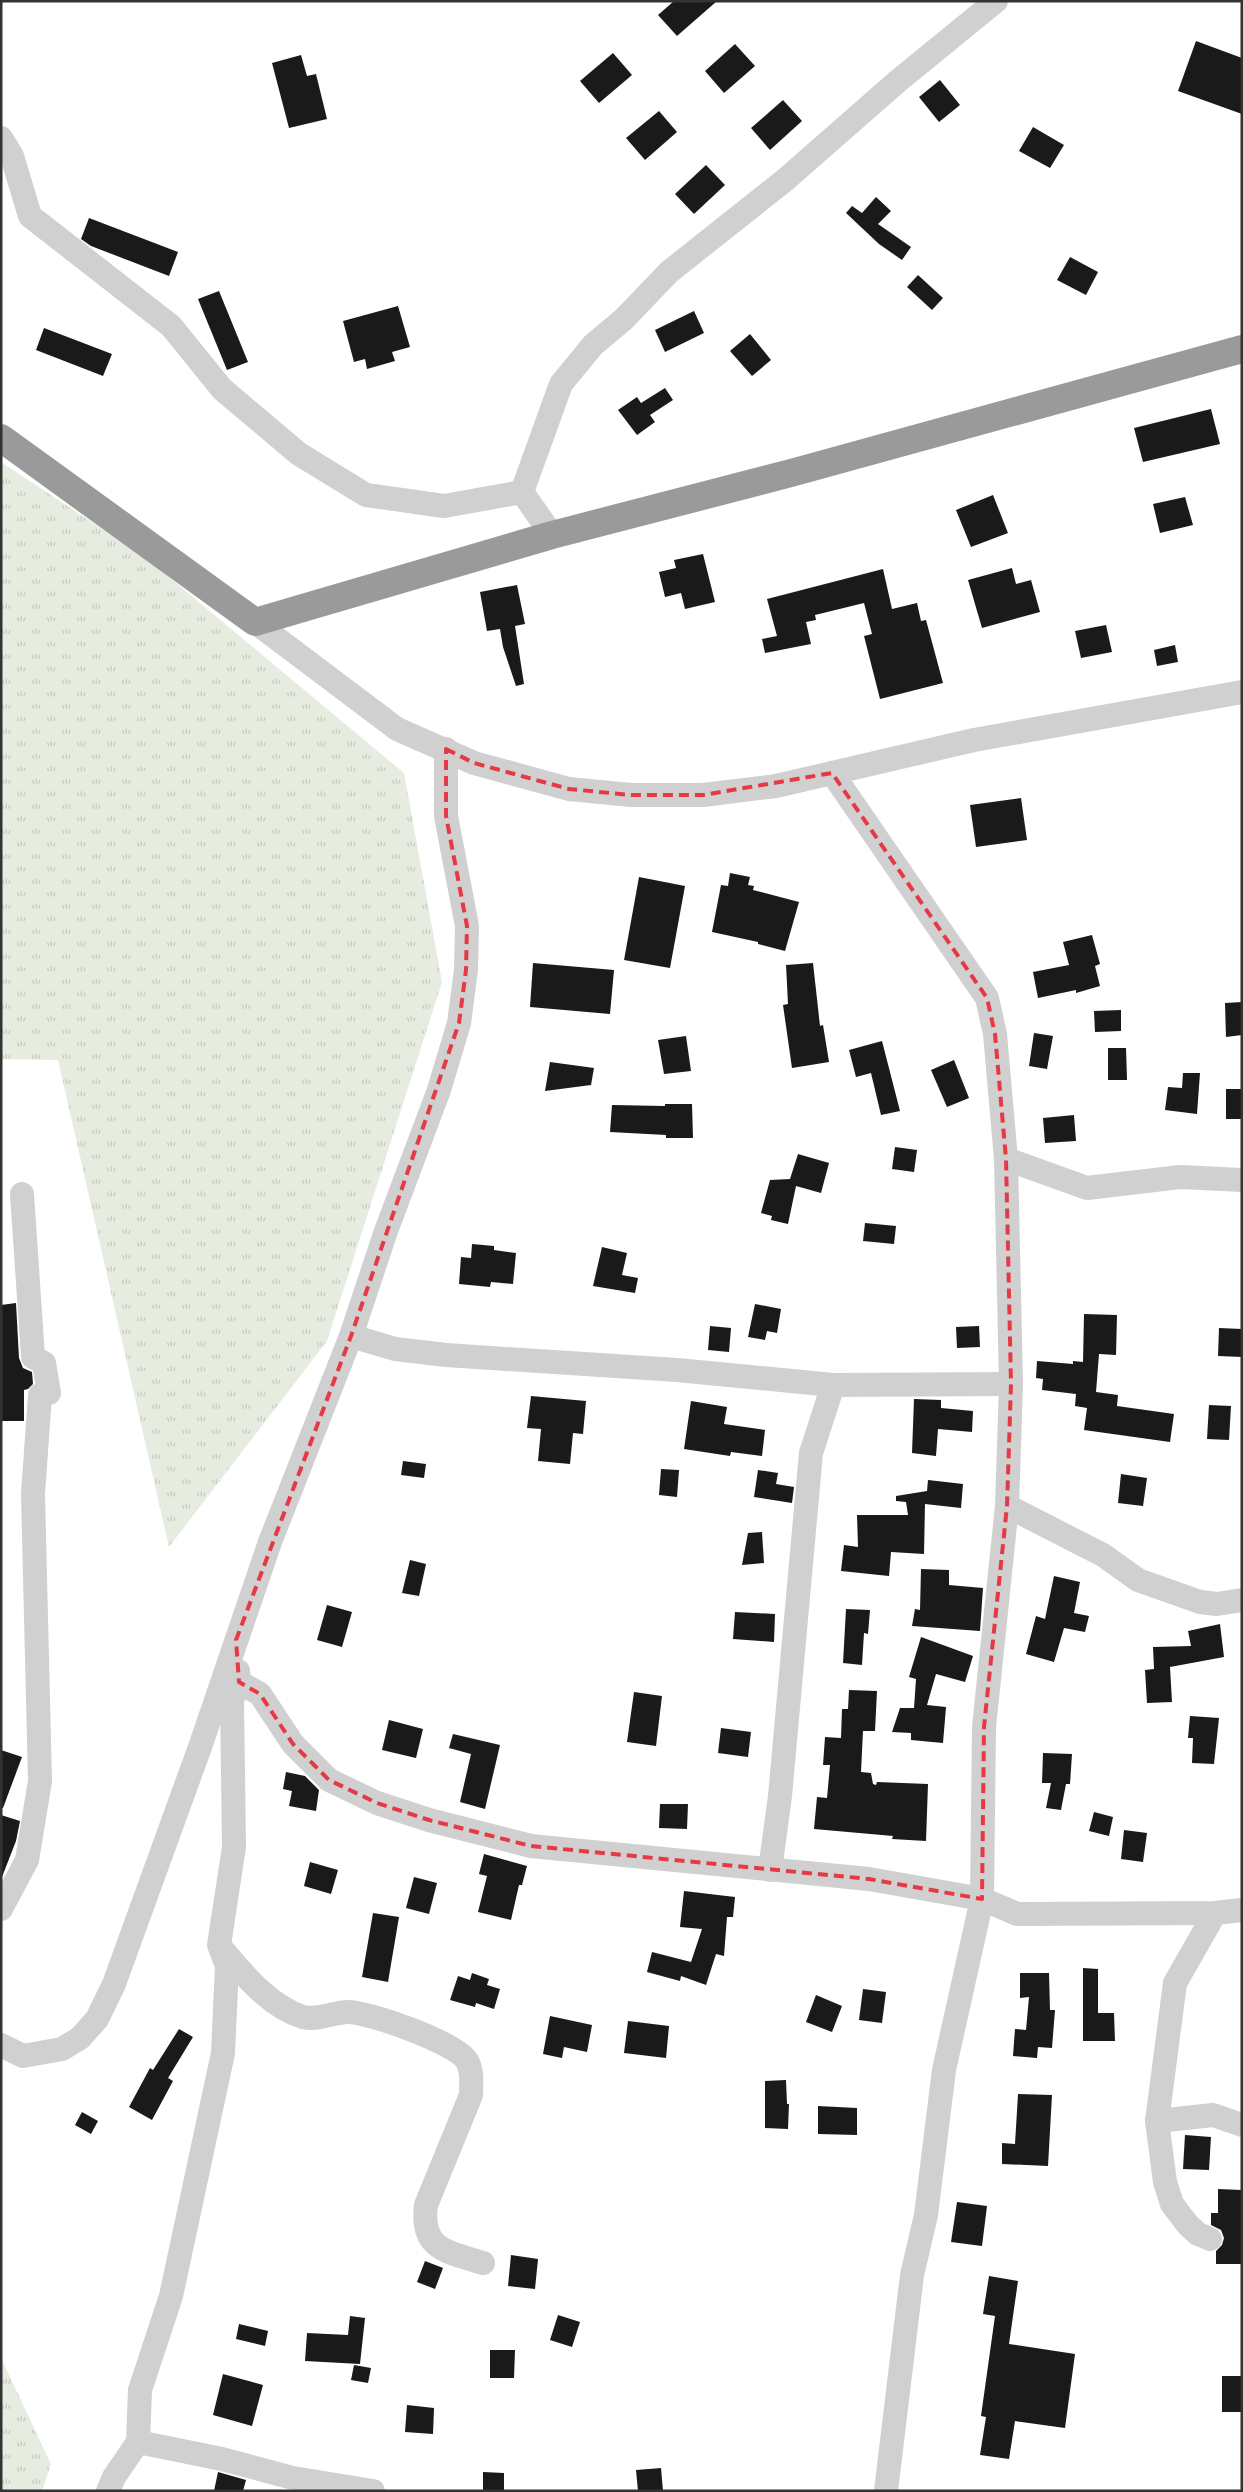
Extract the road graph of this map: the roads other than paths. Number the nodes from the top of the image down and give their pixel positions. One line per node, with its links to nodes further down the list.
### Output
1 (996, 1): 5 (street)
2 (1, 138): 5 (street)
3 (1242, 349): 6 (highway)
4 (1, 438): 7 (highway)
5 (522, 492): 6 (street)
6 (552, 535): 7 (highway)
7 (255, 622): 9 (street)
8 (1242, 692): 10 (street)
9 (446, 749): 10 (street); 14 (street)
10 (832, 773): 11 (street)
11 (1006, 1159): 12 (street); 15 (street)
12 (1242, 1180)
13 (22, 1194): 23 (street)
14 (351, 1336): 16 (street); 19 (street)
15 (1011, 1384): 16 (street); 17 (street)
16 (833, 1385): 21 (street)
17 (1007, 1506): 18 (street); 22 (street)
18 (1242, 1600)
19 (236, 1640): 20 (street); 27 (street)
20 (239, 1682): 21 (street); 26 (street)
21 (770, 1870): 22 (street)
22 (982, 1899): 25 (street); 35 (street)
23 (1, 1909)
24 (1242, 1910): 25 (street)
25 (1214, 1913): 28 (street)
26 (220, 1945): 31 (street); 32 (street)
27 (1, 2045)
28 (1157, 2122): 29 (street); 30 (street)
29 (1242, 2125)
30 (1210, 2239)
31 (483, 2263)
32 (138, 2442): 33 (street); 34 (street)
33 (108, 2491)
34 (373, 2491)
35 (886, 2491)

